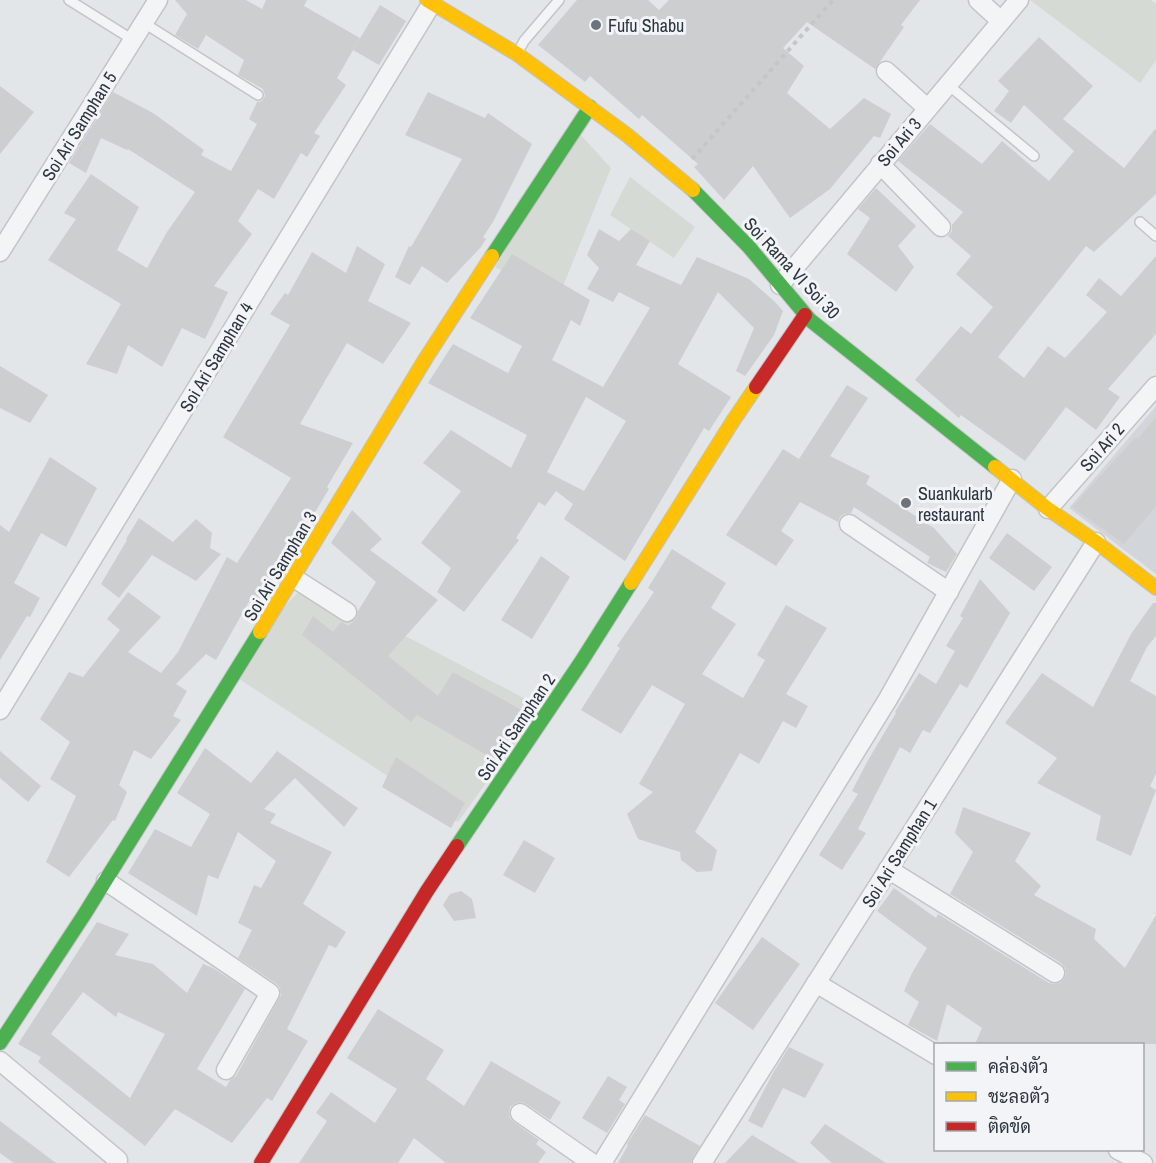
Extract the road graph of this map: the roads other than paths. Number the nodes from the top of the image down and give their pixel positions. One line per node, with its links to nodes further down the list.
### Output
1 (69, 0): 9 (lane)
2 (158, 0): 8 (street, Soi Ari Samphan 5)
3 (558, 0): 10 (lane)
4 (978, 0): 7 (street)
5 (1019, 0): 7 (street, Soi Ari 3)
6 (430, 2): 10 (street, Soi Rama VI Soi 30); 33 (street, Soi Ari Samphan 4)
7 (1001, 21): 12 (street, Soi Ari 3)
8 (144, 23): 9 (street, Soi Ari Samphan 5); 13 (lane)
9 (134, 40): 21 (street, Soi Ari Samphan 5)
10 (517, 54): 14 (street, Soi Rama VI Soi 30)
11 (886, 71): 15 (street)
12 (947, 84): 15 (street, Soi Ari 3); 16 (lane)
13 (258, 95)
14 (590, 107): 22 (street, Soi Rama VI Soi 30); 29 (street, Soi Ari Samphan 3)
15 (927, 108): 17 (street, Soi Ari 3)
16 (1034, 156)
17 (880, 164): 19 (street); 22 (street, Soi Ari 3)
18 (1140, 222): 20 (lane)
19 (941, 227)
20 (1156, 236)
21 (0, 252)
22 (780, 285): 23 (street, Soi Rama VI Soi 30)
23 (805, 315): 25 (street, Soi Rama VI Soi 30); 45 (street, Soi Ari Samphan 2)
24 (1156, 386): 26 (street, Soi Ari 2)
25 (1012, 479): 26 (street, Soi Rama VI Soi 30); 31 (street)
26 (1048, 508): 28 (street, Soi Rama VI Soi 30)
27 (849, 524): 31 (street)
28 (1096, 542): 30 (street, Soi Rama VI Soi 30); 34 (street, Soi Ari Samphan 1)
29 (294, 578): 32 (street); 35 (street, Soi Ari Samphan 3)
30 (1156, 588)
31 (949, 591): 47 (street)
32 (347, 612)
33 (0, 710)
34 (888, 869): 36 (street); 37 (street, Soi Ari Samphan 1)
35 (106, 880): 38 (street, Soi Ari Samphan 3); 41 (street)
36 (1055, 973)
37 (816, 983): 39 (street); 48 (street, Soi Ari Samphan 1)
38 (0, 1043)
39 (934, 1054)
40 (0, 1061): 44 (street)
41 (226, 1070)
42 (520, 1113): 46 (street)
43 (1122, 1151): 49 (street)
44 (118, 1160)
45 (261, 1163)
46 (592, 1163)
47 (602, 1163)
48 (702, 1163)
49 (1143, 1163)

